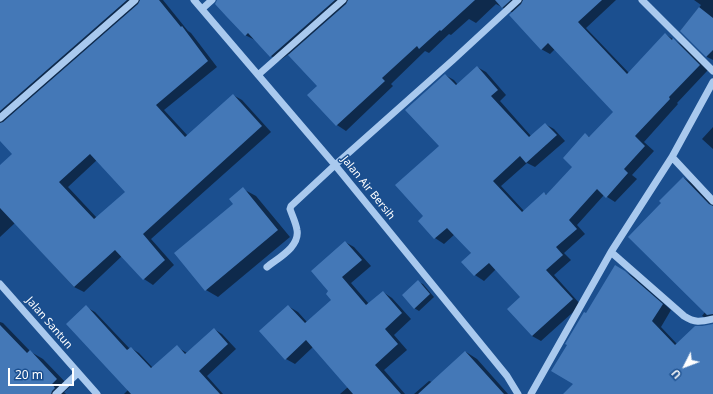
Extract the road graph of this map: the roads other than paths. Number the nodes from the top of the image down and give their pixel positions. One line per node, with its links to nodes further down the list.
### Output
1 (135, 0): 11 (street)
2 (194, 0): 7 (street, Jalan Air Bersih)
3 (212, 0): 7 (street)
4 (343, 0): 9 (street)
5 (518, 0): 13 (street)
6 (642, 0): 8 (street)
7 (202, 9): 9 (street, Jalan Air Bersih)
8 (713, 72)
9 (258, 75): 13 (street, Jalan Air Bersih)
10 (713, 82): 12 (street)
11 (0, 118)
12 (672, 157): 14 (street); 15 (street)
13 (335, 165): 16 (street); 22 (street, Jalan Air Bersih)
14 (713, 200)
15 (610, 252): 18 (street); 23 (street)
16 (267, 267)
17 (0, 284): 19 (street, Jalan Santun)
18 (713, 319)
19 (78, 373): 20 (street); 21 (street, Jalan Santun)
20 (56, 394)
21 (97, 394)
22 (518, 394)
23 (531, 394)

